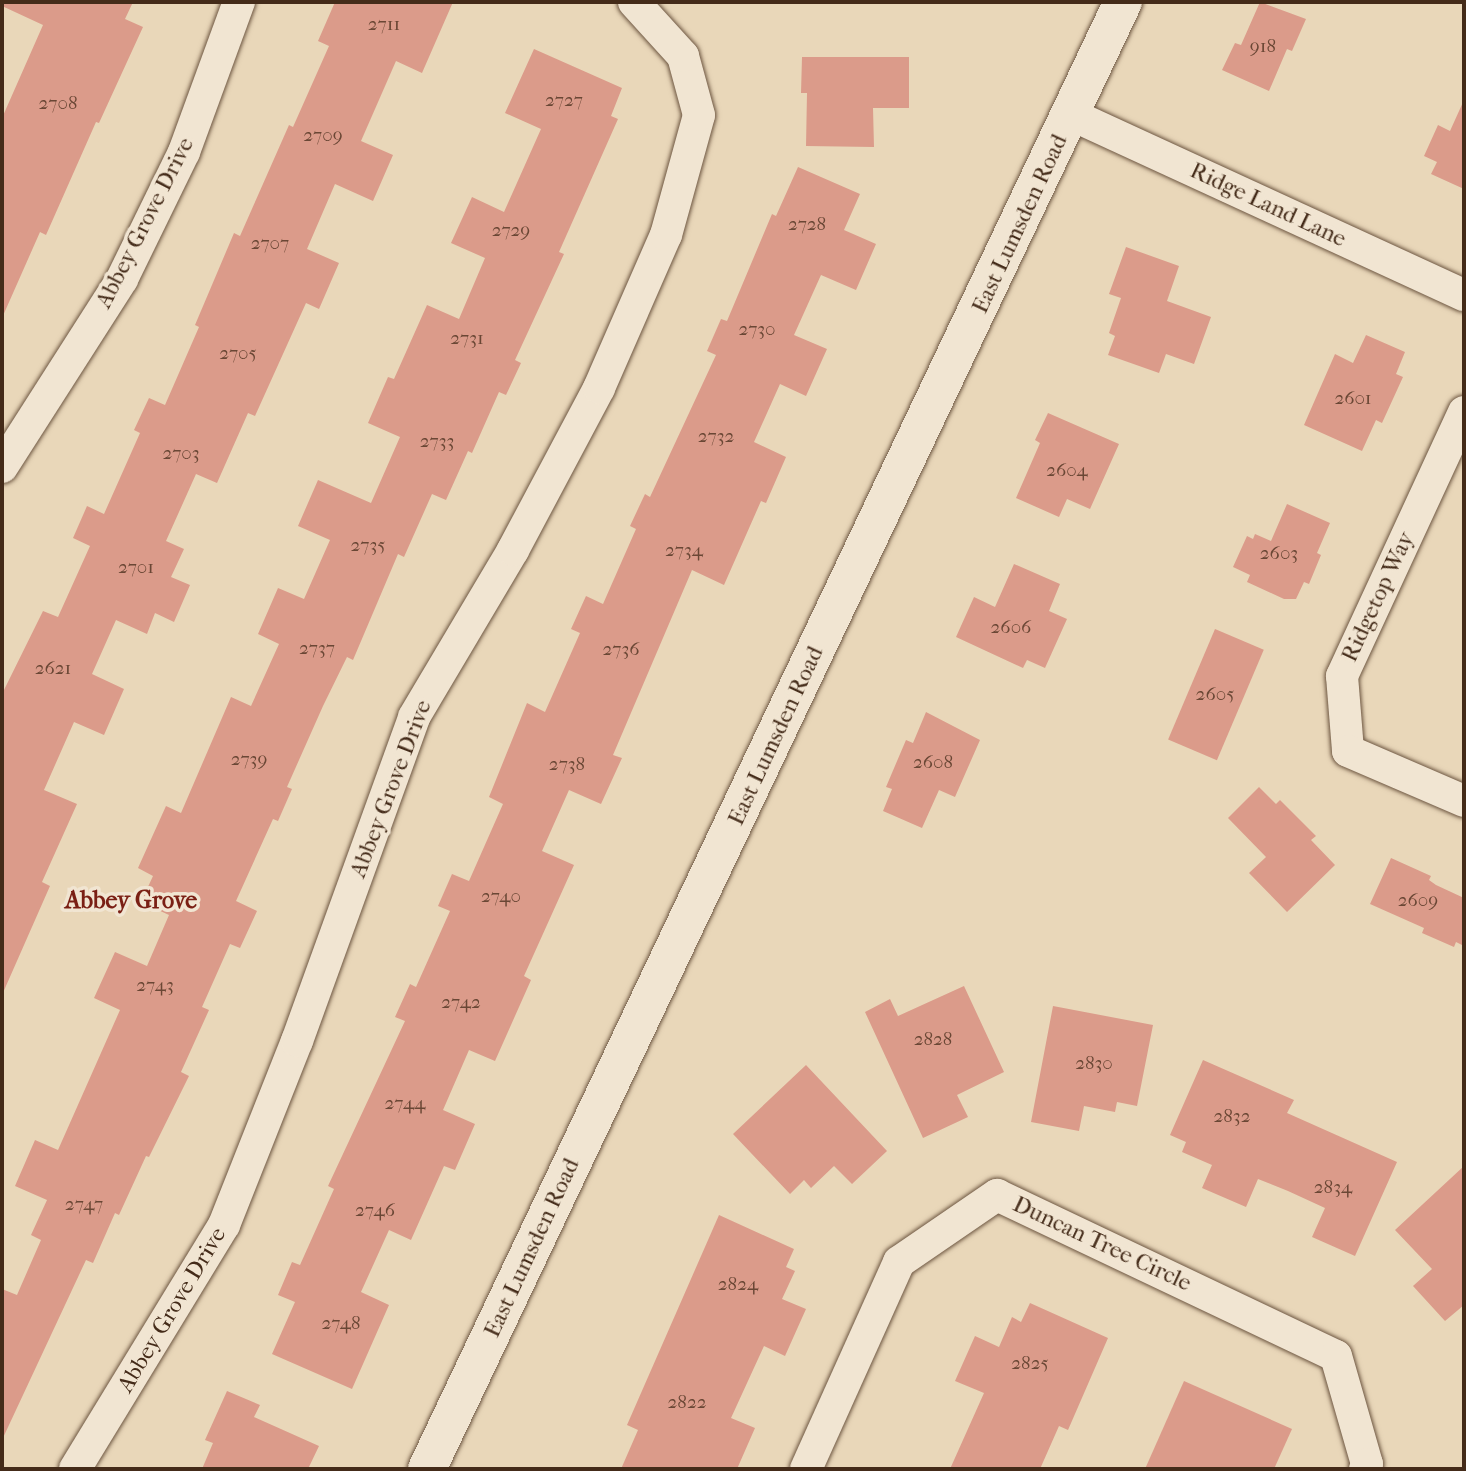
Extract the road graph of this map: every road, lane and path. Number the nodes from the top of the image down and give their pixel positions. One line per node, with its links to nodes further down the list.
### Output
1 (239, 2): 7 (street, Abbey Grove Drive)
2 (634, 2): 9 (street, Abbey Grove Drive)
3 (1123, 2): 4 (street, East Lumsden Road)
4 (1072, 115): 5 (street, Ridge Land Lane); 10 (street, East Lumsden Road)
5 (1464, 295)
6 (1464, 412): 8 (street, Ridgetop Way)
7 (2, 467)
8 (1464, 801)
9 (75, 1469)
10 (427, 1469)
11 (806, 1469): 12 (street, Duncan Tree Circle)
12 (1365, 1469)

